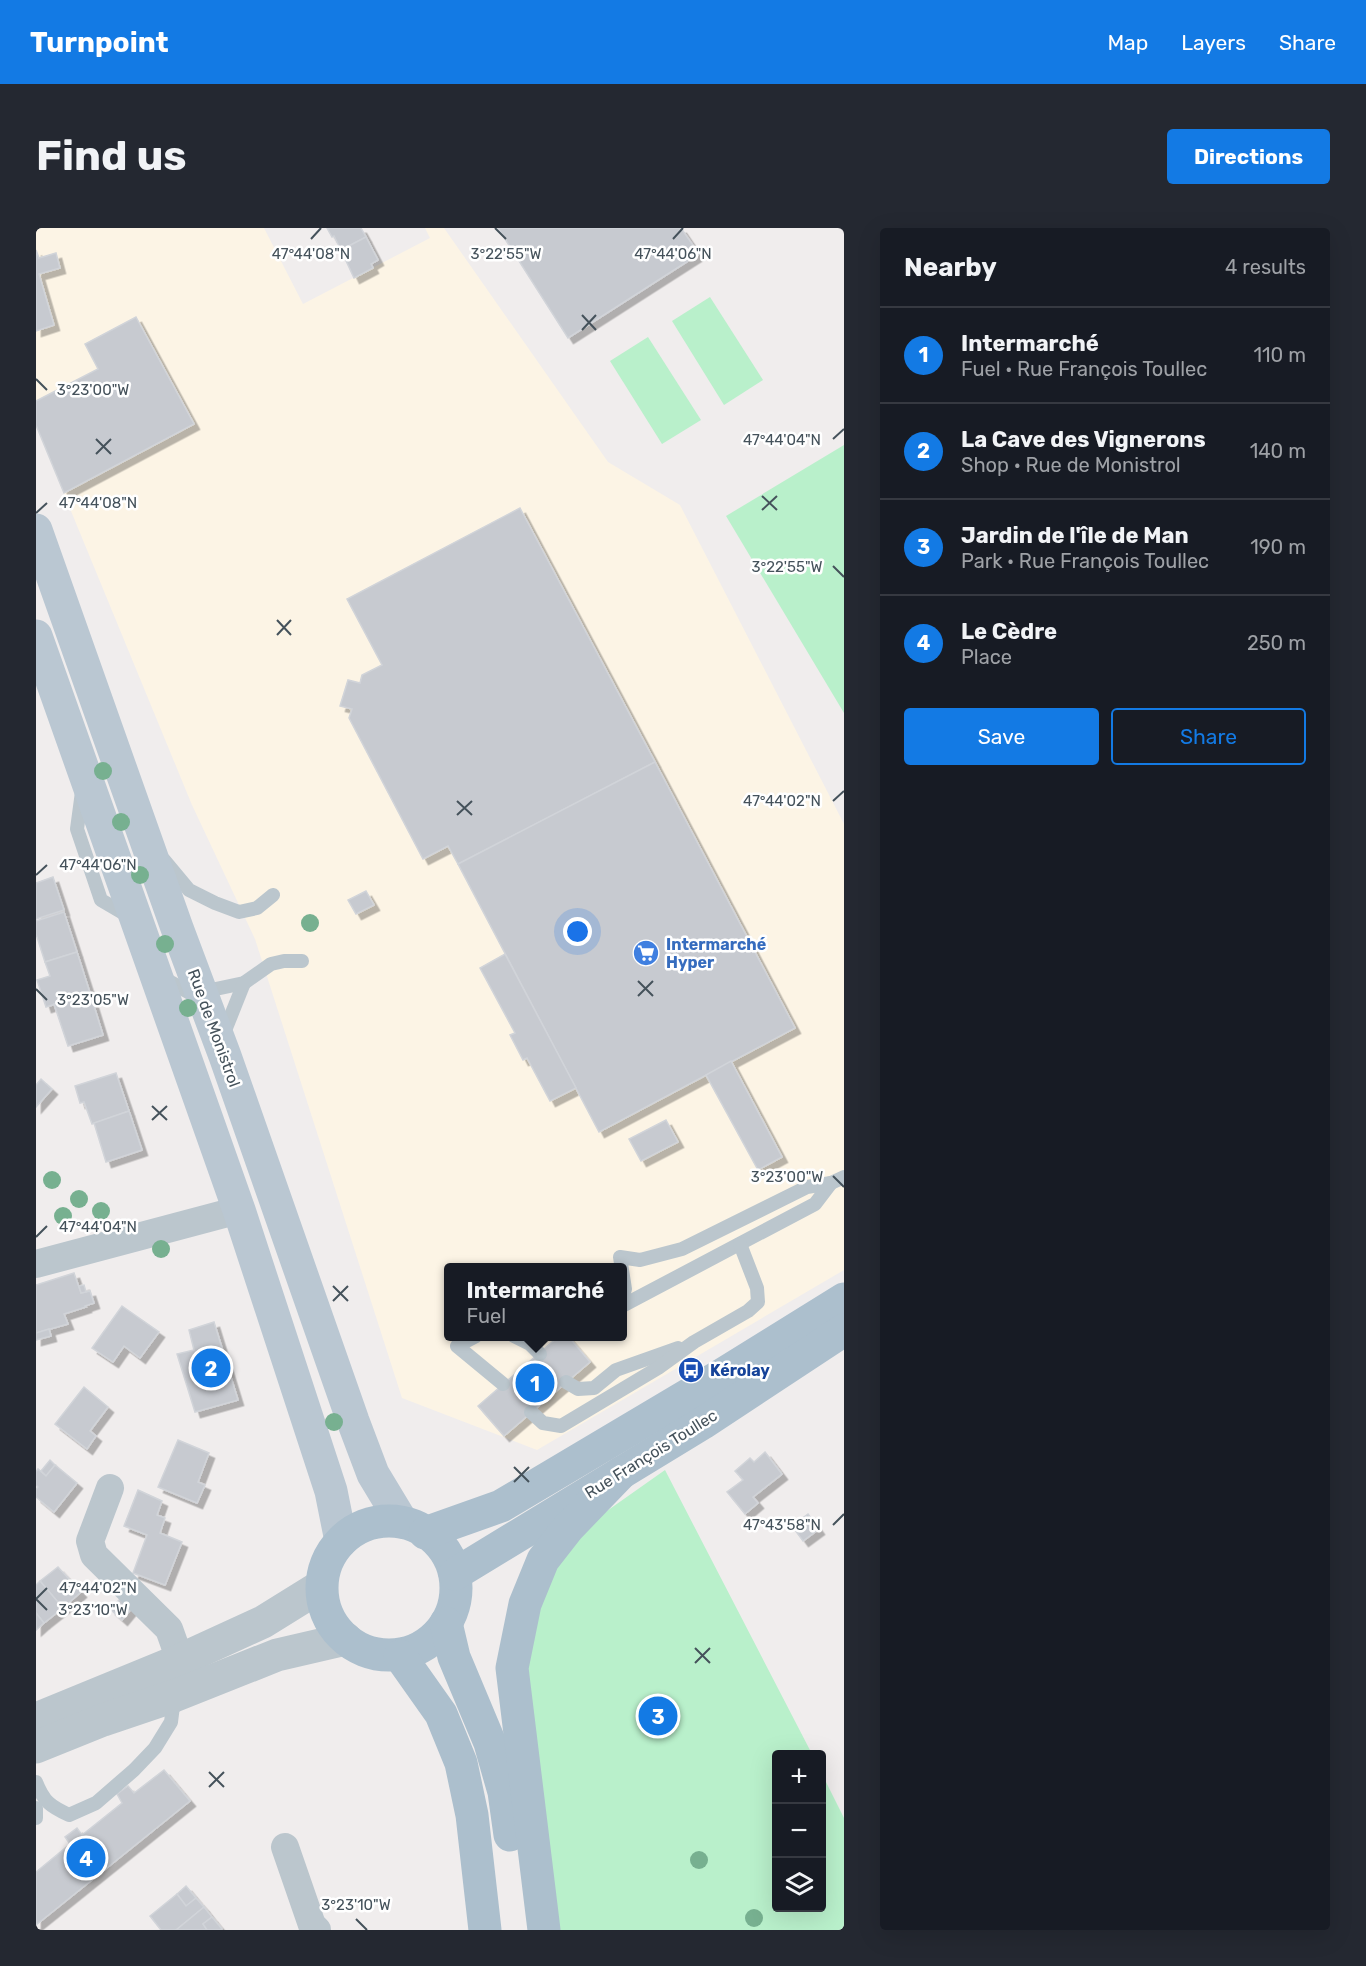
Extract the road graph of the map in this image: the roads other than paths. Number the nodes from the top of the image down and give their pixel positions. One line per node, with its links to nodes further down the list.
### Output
1 (36, 530): 3 (main road, Rue de Monistrol)
2 (36, 636): 6 (main road)
3 (145, 838): 4 (lane); 8 (main road, Rue de Monistrol)
4 (273, 895)
5 (302, 961): 7 (lane)
6 (152, 969): 8 (lane); 11 (main road)
7 (244, 983): 8 (lane); 9 (lane)
8 (201, 992): 9 (main road, Rue de Monistrol)
9 (220, 1042): 27 (main road, Rue de Monistrol)
10 (837, 1180): 12 (lane); 14 (lane)
11 (239, 1210): 13 (street); 28 (main road)
12 (740, 1245): 16 (lane); 20 (lane)
13 (38, 1256)
14 (621, 1263)
15 (844, 1299): 27 (main road, Rue François Toullec)
16 (627, 1303)
17 (844, 1330): 25 (main road, Rue François Toullec)
18 (466, 1341): 23 (lane)
19 (525, 1341): 21 (lane)
20 (694, 1342): 22 (lane); 24 (lane)
21 (540, 1354)
22 (566, 1382)
23 (503, 1384)
24 (531, 1412)
25 (621, 1473): 29 (main road, Rue François Toullec); 45 (main road)
26 (110, 1488): 34 (street)
27 (414, 1527): 28 (main road); 29 (main road)
28 (341, 1541): 30 (main road)
29 (455, 1574): 31 (main road)
30 (321, 1586): 32 (main road); 34 (street)
31 (446, 1623): 33 (main road); 44 (main road)
32 (346, 1639): 33 (main road); 35 (street)
33 (400, 1656): 43 (main road)
34 (180, 1660): 36 (street)
35 (174, 1696): 37 (street); 38 (lane)
36 (36, 1719)
37 (36, 1747)
38 (36, 1782)
39 (36, 1808): 40 (lane)
40 (36, 1818)
41 (285, 1847): 42 (street)
42 (313, 1928)
43 (485, 1930)
44 (522, 1930)
45 (544, 1930)

